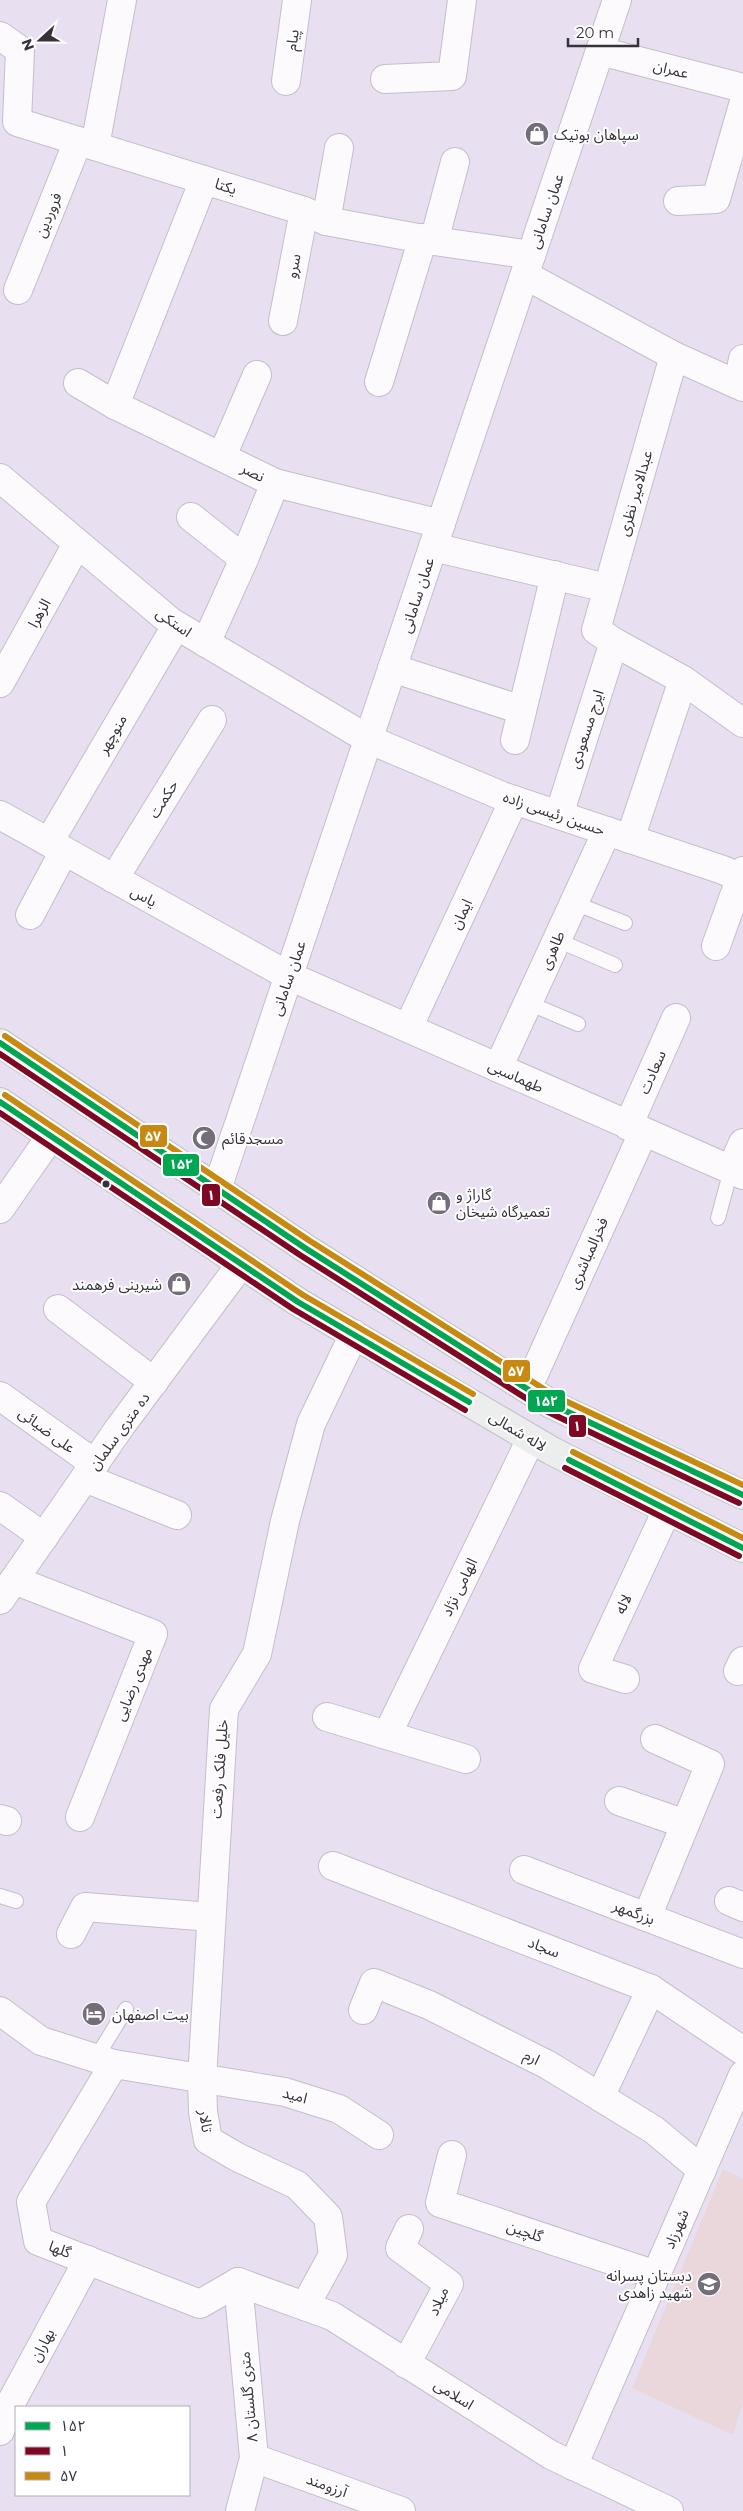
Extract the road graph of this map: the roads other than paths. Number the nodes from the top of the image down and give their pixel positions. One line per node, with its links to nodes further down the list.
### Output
1 (122, 0): 11 (street, فروردین)
2 (298, 0): 8 (street, پیام)
3 (462, 0): 7 (street)
4 (617, 0): 6 (street, عمان سامانی)
5 (0, 36): 11 (street, یکتا)
6 (600, 51): 9 (street, عمران); 18 (street, عمان سامانی)
7 (385, 79)
8 (286, 81)
9 (743, 88)
10 (743, 105): 15 (street)
11 (87, 144): 14 (street, یکتا); 19 (street, فروردین)
12 (339, 148): 16 (street, سرو)
13 (455, 162): 17 (street)
14 (204, 180): 16 (street, یکتا); 26 (street)
15 (678, 201)
16 (315, 216): 17 (street, یکتا); 20 (street, سرو)
17 (428, 240): 18 (street, یکتا); 24 (street)
18 (528, 265): 21 (street); 31 (street, عمان سامانی)
19 (18, 290)
20 (283, 321)
21 (674, 356): 23 (street); 35 (street, عبدالامیر نظری)
22 (257, 375): 27 (street)
23 (741, 377)
24 (379, 382)
25 (78, 383): 26 (street, نصر)
26 (116, 405): 27 (street, نصر)
27 (222, 456): 29 (street, نصر)
28 (1, 481): 32 (street, استکی)
29 (275, 483): 31 (street, نصر); 33 (street)
30 (191, 517): 33 (street)
31 (437, 535): 34 (street, نصر); 39 (street, عمان سامانی)
32 (77, 544): 36 (street, استکی); 41 (street, الزهرا)
33 (244, 559): 38 (street)
34 (555, 575): 35 (street, نصر); 42 (street)
35 (607, 588): 37 (street, عبدالامیر نظری)
36 (176, 626): 38 (street, استکی); 51 (street, منوچهر)
37 (605, 636): 40 (street); 48 (street, ایرج مسعودی)
38 (206, 643): 45 (street, استکی)
39 (392, 668): 42 (street); 45 (street, عمان سامانی)
40 (683, 680): 44 (street); 50 (street, طاهری)
41 (0, 683)
42 (522, 710): 46 (street)
43 (212, 720): 53 (street, حکمت)
44 (743, 721)
45 (368, 739): 47 (street, حسین رئیسی زاده); 60 (street, عمان سامانی)
46 (514, 740)
47 (514, 800): 48 (street, حسین رئیسی زاده); 64 (street, ایمان)
48 (559, 815): 50 (street, حسین رئیسی زاده)
49 (0, 816): 51 (street, یاس)
50 (618, 835): 52 (street, حسین رئیسی زاده); 54 (street, طاهری)
51 (56, 847): 53 (street, یاس); 55 (street, منوچهر)
52 (742, 876): 58 (street)
53 (114, 879): 60 (street, یاس)
54 (574, 903): 56 (lane); 57 (street, طاهری)
55 (30, 915)
56 (625, 923)
57 (557, 940): 59 (lane); 61 (street, طاهری)
58 (716, 946)
59 (615, 964)
60 (289, 976): 64 (street, طهماسبی); 72 (street, عمان سامانی)
61 (528, 1003): 63 (lane); 66 (street, طاهری)
62 (676, 1018): 68 (street, سعادت)
63 (578, 1024)
64 (408, 1028): 66 (street, طهماسبی)
65 (0, 1044): 72 (main road)
66 (498, 1068): 68 (street, طهماسبی)
67 (0, 1102): 69 (main road, لاله شمالی)
68 (636, 1129): 71 (street, طهماسبی); 78 (street, فخرالمباشری)
69 (51, 1136): 73 (street); 75 (main road, لاله شمالی)
70 (743, 1143): 71 (street)
71 (737, 1172): 74 (lane)
72 (217, 1189): 83 (main road)
73 (0, 1209)
74 (718, 1218)
75 (241, 1264): 77 (main road, لاله شمالی); 79 (street, ده متری سلمان)
76 (58, 1309): 79 (street)
77 (354, 1334): 81 (main road, لاله شمالی); 102 (street, خلیل فلک رفعت)
78 (534, 1374)
79 (154, 1382): 82 (street, ده متری سلمان)
80 (0, 1396): 82 (street, علی ضیائی)
81 (531, 1439): 85 (main road, لاله شمالی); 92 (street, الهامی نژاد)
82 (90, 1471): 86 (street, علی ضیائی); 87 (street, ده متری سلمان)
83 (743, 1495)
84 (0, 1506): 87 (street)
85 (667, 1510): 88 (main road, لاله شمالی); 90 (street, لاله)
86 (177, 1515)
87 (44, 1538): 89 (street, ده متری سلمان)
88 (743, 1548)
89 (7, 1590): 96 (street, مهدی رضایی)
90 (625, 1679)
91 (327, 1716): 92 (street)
92 (387, 1735): 94 (street)
93 (655, 1740): 97 (street)
94 (466, 1759)
95 (619, 1801): 97 (street)
96 (80, 1817)
97 (685, 1824): 103 (street)
98 (333, 1866): 106 (street, سجاد)
99 (524, 1870): 103 (street, بزرگمهر)
100 (0, 1896): 101 (lane)
101 (16, 1900)
102 (211, 1917): 104 (street); 113 (street, خلیل فلک رفعت)
103 (647, 1917): 105 (street, بزرگمهر)
104 (71, 1934)
105 (743, 1954)
106 (651, 1989): 110 (street, سجاد); 114 (street)
107 (126, 2009): 111 (lane)
108 (363, 2010): 114 (street, ارم)
109 (0, 2011): 111 (street)
110 (743, 2051)
111 (105, 2061): 113 (street); 119 (street, گلها)
112 (743, 2075): 117 (street, شهرزاد)
113 (202, 2079): 115 (street, امید); 122 (street, تالار)
114 (600, 2097): 117 (street, ارم)
115 (379, 2135)
116 (452, 2155): 120 (street, گلچین)
117 (702, 2170): 120 (street, شهرزاد)
118 (409, 2229): 123 (street, میلاد)
119 (88, 2260): 121 (street, گلها); 124 (street, بهاران)
120 (656, 2275): 126 (street, شهرزاد)
121 (238, 2282): 122 (street, اسلامی); 125 (street, ۸ متری گلستان)
122 (304, 2306): 123 (street, اسلامی)
123 (406, 2364): 126 (street, اسلامی)
124 (0, 2431)
125 (254, 2458): 127 (street, ۸ متری گلستان); 128 (street, آرزومند)
126 (573, 2466): 129 (street, اسلامی)
127 (240, 2511)
128 (401, 2511)
129 (668, 2511)

